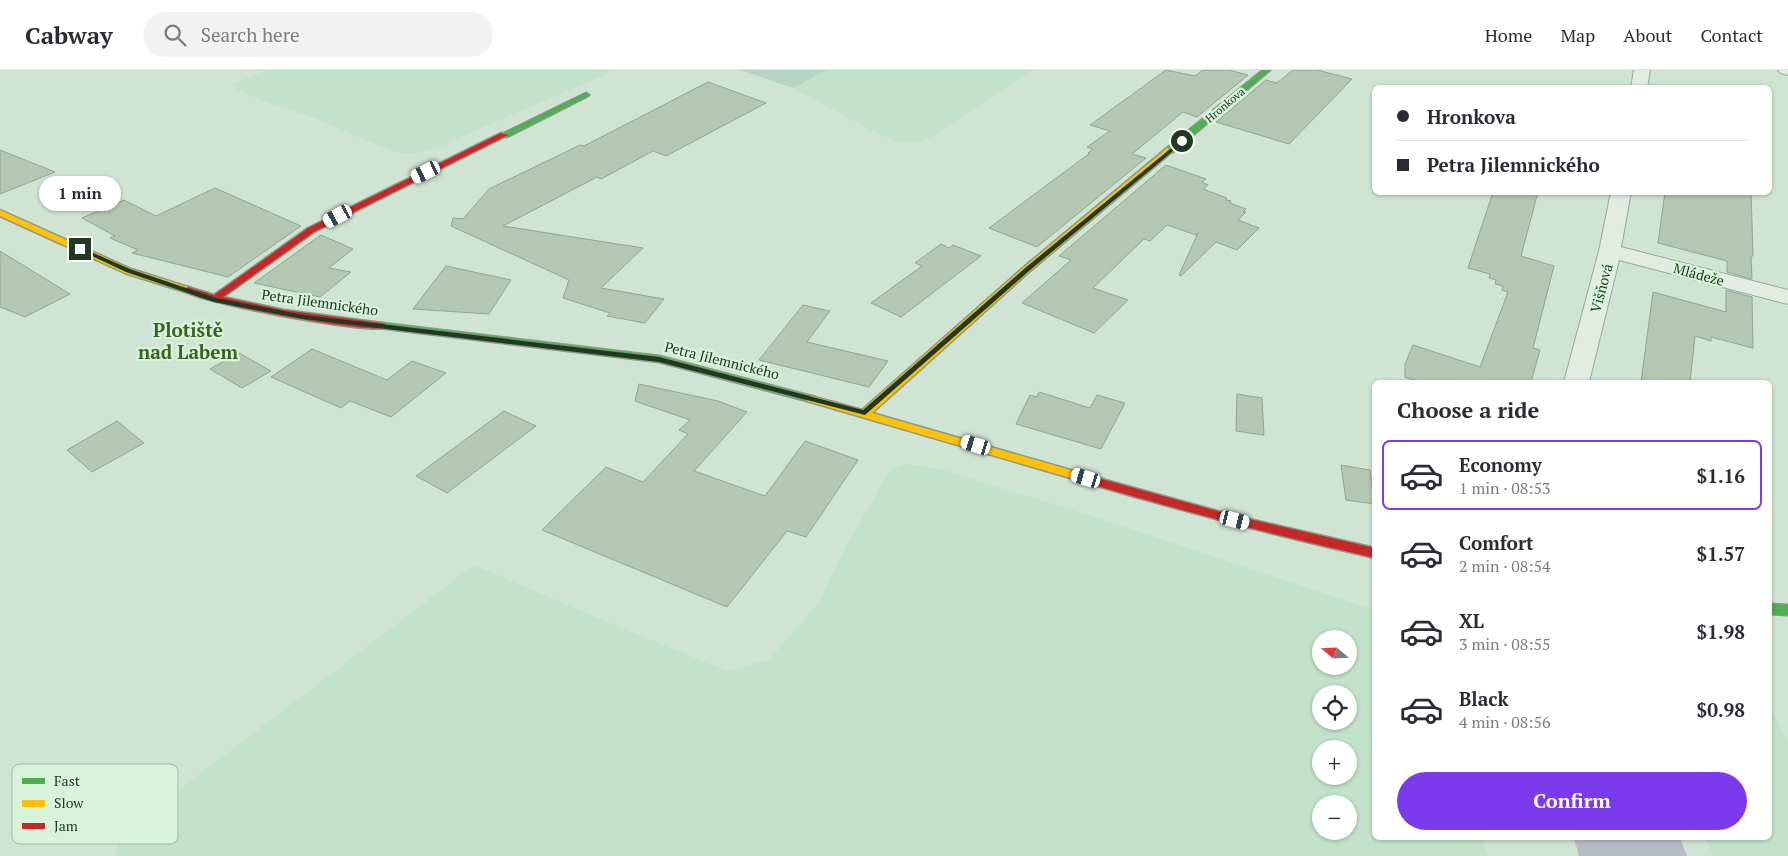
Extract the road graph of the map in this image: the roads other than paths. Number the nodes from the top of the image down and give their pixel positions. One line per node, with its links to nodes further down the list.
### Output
1 (1267, 70): 11 (street, Hronkova)
2 (1642, 70): 3 (street)
3 (1640, 85)
4 (586, 95): 9 (street)
5 (1620, 195): 7 (street, Višňová)
6 (0, 213): 9 (street, Petra Jilemnického)
7 (1610, 251): 8 (street, Mládeže); 10 (street, Višňová)
8 (1788, 297)
9 (214, 300): 11 (street, Petra Jilemnického)
10 (1577, 380)
11 (865, 413): 12 (street, Petra Jilemnického)
12 (1372, 552)
13 (1772, 609): 14 (street)
14 (1788, 610)

